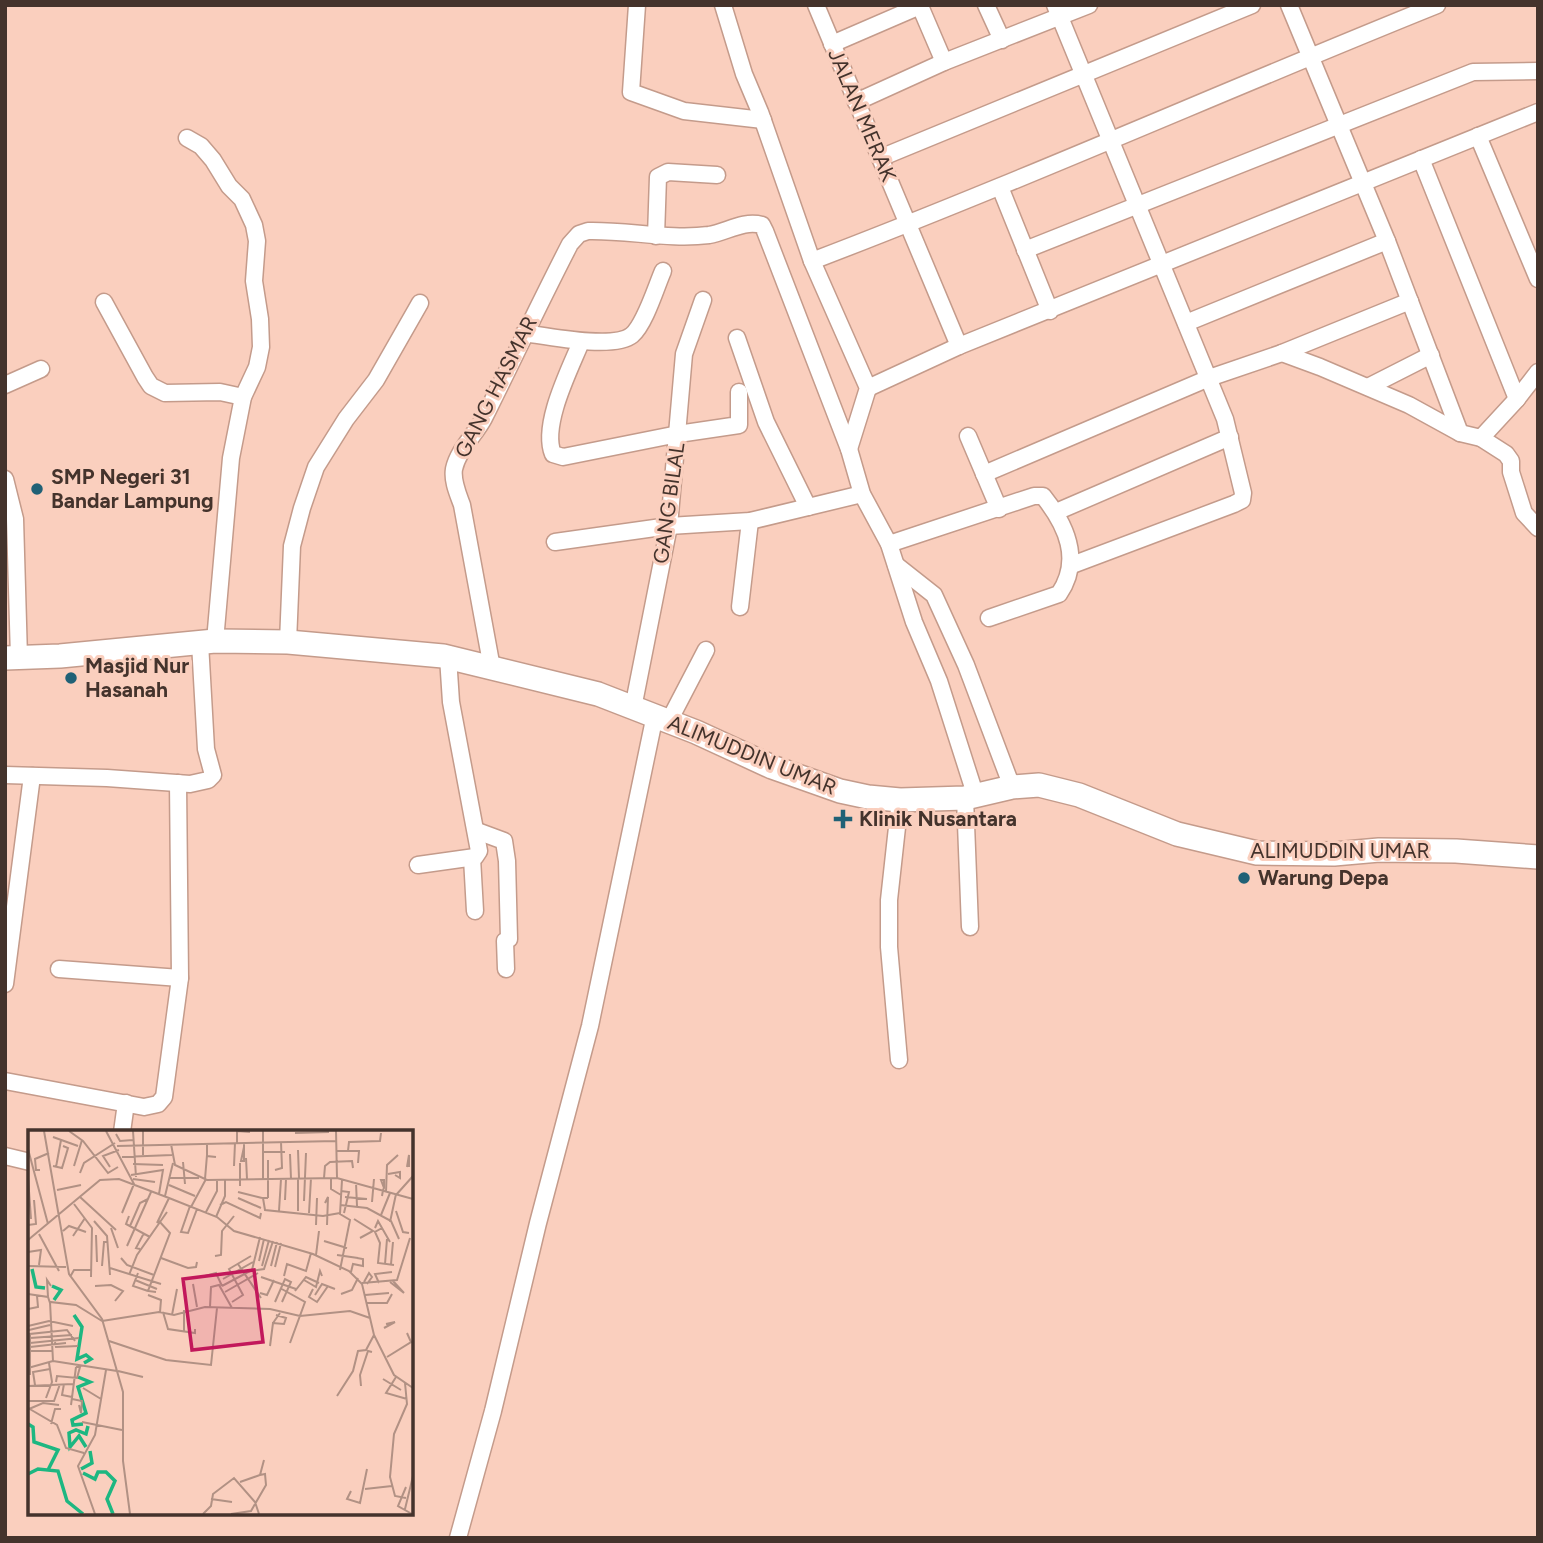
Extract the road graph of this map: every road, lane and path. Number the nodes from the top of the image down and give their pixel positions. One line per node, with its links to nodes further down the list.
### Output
1 (637, 5): 19 (street)
2 (723, 5): 19 (street)
3 (816, 5): 12 (street, JALAN MERAK)
4 (920, 5): 12 (street); 14 (street)
5 (986, 5): 11 (street)
6 (1089, 5): 10 (street)
7 (1252, 5): 16 (street)
8 (1289, 5): 13 (street)
9 (1437, 5): 13 (street)
10 (1057, 11): 11 (street); 16 (street)
11 (1002, 40): 14 (street)
12 (832, 44): 17 (street, JALAN MERAK)
13 (1311, 56): 20 (street); 23 (street)
14 (944, 62): 17 (street)
15 (1538, 71): 20 (street)
16 (1083, 73): 23 (street); 24 (street)
17 (856, 102): 24 (street, JALAN MERAK)
18 (1536, 116): 21 (street)
19 (763, 120): 34 (street)
20 (1338, 125): 27 (street); 29 (street)
21 (1478, 136): 25 (street); 37 (street)
22 (187, 138): 57 (street)
23 (1109, 139): 28 (street); 29 (street)
24 (880, 158): 30 (street, JALAN MERAK)
25 (1421, 159): 27 (street); 58 (street)
26 (717, 175): 31 (street)
27 (1362, 182): 32 (street); 35 (street)
28 (1000, 187): 30 (street); 33 (street)
29 (1138, 207): 33 (street); 35 (street)
30 (908, 224): 34 (street); 47 (street, JALAN MERAK)
31 (656, 236): 44 (street, GANG HASMAR); 64 (street)
32 (1387, 241): 39 (street); 43 (street)
33 (1025, 250): 42 (street)
34 (812, 261): 55 (street)
35 (1161, 264): 42 (street); 43 (street)
36 (663, 271): 46 (street)
37 (1538, 279)
38 (703, 300): 60 (street, GANG BILAL)
39 (1410, 301): 48 (street); 49 (street)
40 (104, 302): 57 (street)
41 (419, 303): 81 (street)
42 (1050, 312): 47 (street)
43 (1186, 323): 52 (street)
44 (524, 332): 46 (street); 85 (street, GANG HASMAR)
45 (737, 338): 68 (street)
46 (582, 342): 60 (street)
47 (959, 346): 55 (street)
48 (1282, 353): 52 (street); 54 (street)
49 (1431, 355): 54 (street); 59 (street)
50 (41, 369): 53 (street)
51 (1538, 372): 58 (street)
52 (1209, 379): 62 (street); 65 (street)
53 (5, 385)
54 (1368, 387): 59 (street)
55 (868, 388): 64 (street)
56 (739, 392): 60 (street)
57 (243, 397): 80 (street)
58 (1517, 399): 63 (street)
59 (1460, 433): 63 (street)
60 (678, 434): 72 (street, GANG BILAL)
61 (968, 436): 65 (street)
62 (1230, 437): 70 (street); 77 (street)
63 (1481, 438): 73 (street)
64 (849, 449): 67 (street)
65 (984, 474): 69 (street)
66 (5, 479): 84 (street)
67 (862, 494): 68 (street); 75 (street)
68 (808, 507): 71 (street)
69 (999, 509): 70 (street); 75 (street)
70 (1056, 512): 77 (street)
71 (750, 521): 72 (street); 78 (street)
72 (669, 526): 74 (street); 86 (street, GANG BILAL)
73 (1538, 528)
74 (555, 542)
75 (889, 544): 76 (street)
76 (896, 565): 91 (street); 92 (street)
77 (1072, 565): 79 (street)
78 (740, 607)
79 (989, 618)
80 (207, 642): 81 (street, ALIMUDDIN UMAR); 84 (street, ALIMUDDIN UMAR); 90 (street)
81 (288, 642): 83 (street, ALIMUDDIN UMAR)
82 (706, 650): 87 (street)
83 (448, 657): 85 (street, ALIMUDDIN UMAR); 94 (street)
84 (12, 658)
85 (492, 668): 86 (street, ALIMUDDIN UMAR)
86 (633, 708): 87 (street, ALIMUDDIN UMAR)
87 (662, 718): 93 (street, ALIMUDDIN UMAR); 110 (street)
88 (5, 775): 89 (street)
89 (32, 776): 90 (street); 103 (street)
90 (178, 783): 102 (street)
91 (1012, 787): 92 (street, ALIMUDDIN UMAR); 95 (street, ALIMUDDIN UMAR)
92 (970, 797): 93 (street, ALIMUDDIN UMAR); 99 (street)
93 (900, 800): 104 (street)
94 (477, 831): 96 (street); 101 (street)
95 (1538, 857)
96 (472, 858): 97 (street); 98 (street)
97 (418, 864)
98 (475, 911)
99 (970, 928)
100 (59, 969): 102 (street)
101 (506, 969)
102 (180, 978): 106 (street)
103 (5, 984)
104 (899, 1060)
105 (5, 1081): 106 (street)
106 (126, 1103): 107 (street)
107 (122, 1130)
108 (5, 1156): 109 (street)
109 (28, 1162)
110 (458, 1538)

